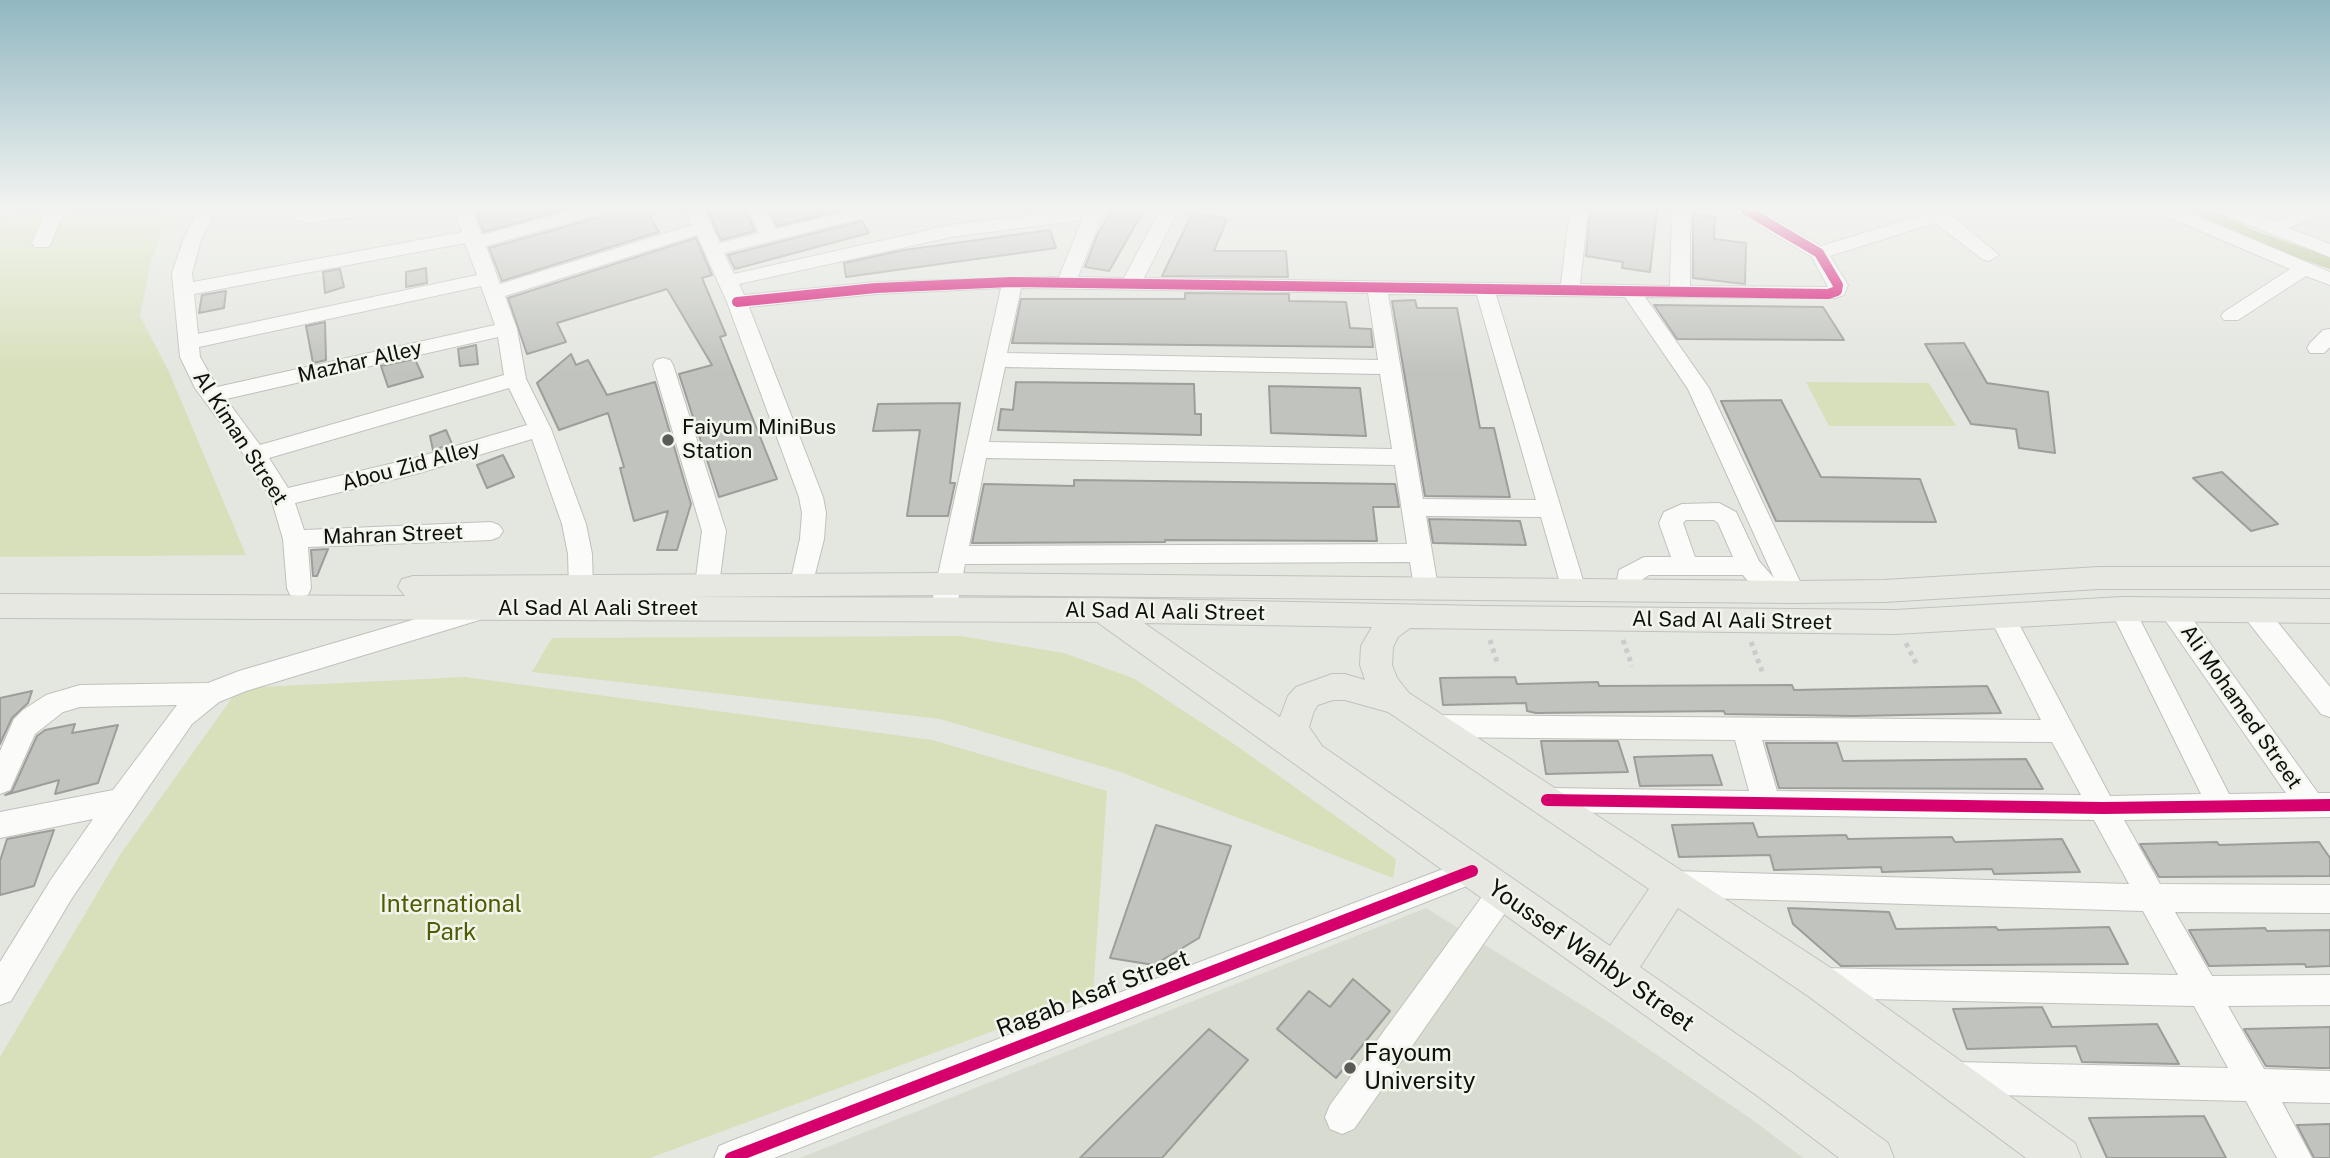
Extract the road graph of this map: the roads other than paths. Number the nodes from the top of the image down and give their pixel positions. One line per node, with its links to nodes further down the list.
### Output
1 (184, 264): 22 (street, Al Kiman Street)
2 (333, 264): 22 (street)
3 (482, 264): 19 (street)
4 (558, 264): 19 (street)
5 (720, 264): 15 (street)
6 (804, 264): 15 (street)
7 (1073, 264): 17 (street)
8 (1141, 264): 18 (street)
9 (1573, 264): 21 (street)
10 (1680, 264): 25 (street)
11 (1826, 264): 25 (street)
12 (2293, 264): 13 (street)
13 (2304, 269): 14 (street); 27 (street)
14 (2330, 279)
15 (728, 281): 26 (street)
16 (1012, 282): 17 (street); 26 (street); 30 (street)
17 (1066, 283): 18 (street)
18 (1131, 284): 20 (street)
19 (490, 286): 28 (street); 29 (street)
20 (1377, 288): 23 (street); 32 (street)
21 (1570, 289): 23 (street); 24 (street)
22 (182, 290): 29 (street, Al Kiman Street)
23 (1485, 290): 41 (street)
24 (1631, 292): 25 (street); 57 (street)
25 (1680, 293)
26 (737, 302): 48 (street)
27 (2231, 316)
28 (507, 329): 33 (street); 34 (street, Mazhar Alley)
29 (187, 343): 34 (street, Al Kiman Street)
30 (994, 360): 32 (street); 36 (street)
31 (663, 365): 50 (street)
32 (1390, 367): 38 (street)
33 (515, 379): 35 (street); 37 (street)
34 (212, 396): 37 (street, Al Kiman Street)
35 (540, 429): 39 (street, Abou Zid Alley); 52 (street)
36 (976, 450): 38 (street); 49 (street)
37 (255, 454): 39 (street, Al Kiman Street)
38 (1405, 457): 40 (street)
39 (282, 498): 43 (street, Al Kiman Street)
40 (1413, 507): 41 (street); 44 (street)
41 (1550, 509): 55 (street)
42 (491, 531): 43 (street, Mahran Street)
43 (295, 539): 54 (street, Al Kiman Street)
44 (1420, 553): 49 (street); 53 (street)
45 (1686, 565): 46 (street); 46 (street); 56 (street)
46 (1749, 566): 57 (street)
47 (2330, 578): 57 (main road, Al Sad Al Aali Street)
48 (802, 583): 50 (main road, Al Sad Al Aali Street); 58 (main road, Al Sad Al Aali Street)
49 (948, 583): 53 (main road, Al Sad Al Aali Street); 58 (main road, Al Sad Al Aali Street); 62 (main road, Al Sad Al Aali Street)
50 (707, 585): 52 (main road, Al Sad Al Aali Street)
51 (0, 587): 54 (main road, Al Sad Al Aali Street)
52 (581, 587): 54 (main road, Al Sad Al Aali Street)
53 (1426, 587): 55 (main road, Al Sad Al Aali Street)
54 (299, 588)
55 (1574, 590): 56 (main road, Al Sad Al Aali Street)
56 (1627, 591): 57 (main road, Al Sad Al Aali Street)
57 (1782, 592)
58 (866, 597): 60 (main road, Al Sad Al Aali Street)
59 (0, 606): 60 (main road, Al Sad Al Aali Street)
60 (484, 608): 68 (street)
61 (2122, 609): 63 (main road, Al Sad Al Aali Street); 66 (main road, Al Sad Al Aali Street); 80 (street)
62 (1103, 610): 67 (main road, Al Sad Al Aali Street); 74 (main road, Youssef Wahby Street)
63 (2172, 610): 64 (main road, Al Sad Al Aali Street); 79 (street, Ali Mohamed Street)
64 (2254, 611): 65 (main road, Al Sad Al Aali Street); 70 (street)
65 (2330, 611)
66 (2003, 616): 67 (main road, Al Sad Al Aali Street); 73 (street)
67 (1403, 617): 69 (main road)
68 (210, 694): 75 (street); 77 (street)
69 (1398, 702): 71 (main road); 74 (main road)
70 (2330, 706)
71 (1433, 726): 72 (street); 76 (main road)
72 (1745, 728): 73 (street); 78 (street)
73 (2060, 731): 81 (street)
74 (1315, 762): 83 (main road, Youssef Wahby Street)
75 (0, 782)
76 (1546, 800): 78 (street); 84 (main road)
77 (122, 801): 82 (street); 90 (street)
78 (1767, 803): 81 (street)
79 (2320, 805): 80 (street)
80 (2221, 806): 81 (street)
81 (2103, 808): 86 (street)
82 (0, 825)
83 (1472, 871): 85 (main road, Youssef Wahby Street); 97 (street, Ragab Asaf Street)
84 (1673, 884): 86 (street); 88 (main road); 89 (main road)
85 (1502, 893): 88 (main road, Youssef Wahby Street); 96 (street)
86 (2152, 898): 87 (street); 92 (street)
87 (2330, 899)
88 (1614, 973): 98 (main road, Youssef Wahby Street)
89 (1821, 983): 92 (street); 93 (main road)
90 (0, 990)
91 (2330, 990): 92 (street)
92 (2203, 991): 94 (street)
93 (1954, 1078): 94 (street); 99 (main road)
94 (2255, 1086): 95 (street); 100 (street)
95 (2330, 1087)
96 (1342, 1117)
97 (731, 1158)
98 (1873, 1158)
99 (2060, 1158)
100 (2295, 1158)

